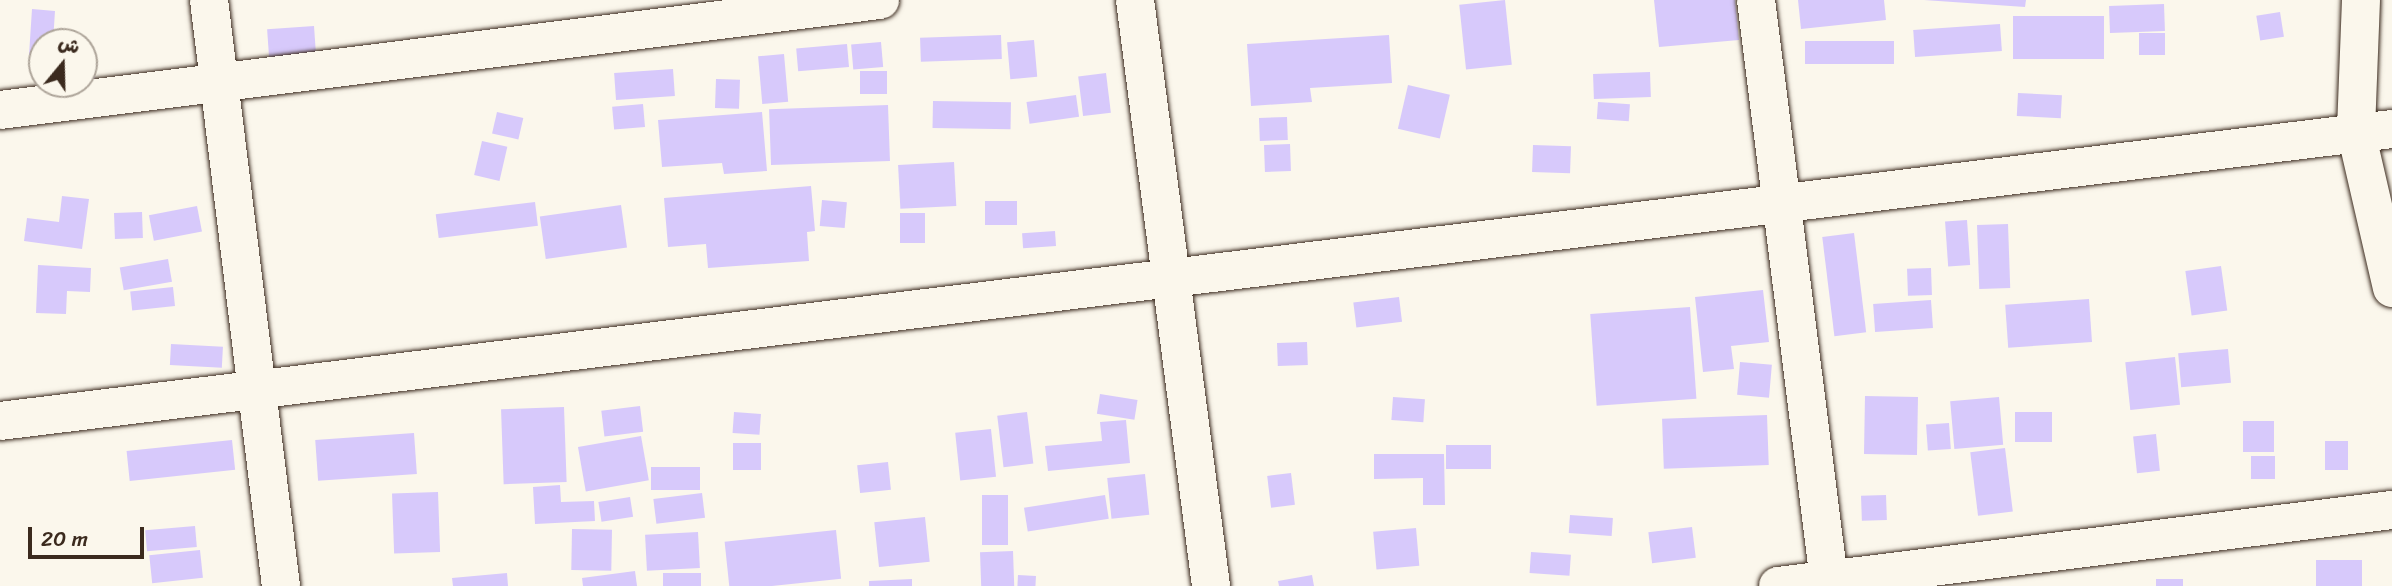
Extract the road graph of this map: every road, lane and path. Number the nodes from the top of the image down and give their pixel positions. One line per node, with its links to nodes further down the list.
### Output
1 (209, 0): 6 (street)
2 (880, 0): 6 (street)
3 (1135, 0): 10 (street)
4 (1756, 0): 9 (street)
5 (2361, 0): 8 (street)
6 (219, 82): 7 (street); 12 (street)
7 (0, 110)
8 (2374, 131): 9 (street); 11 (street)
9 (1781, 204): 10 (street); 16 (street)
10 (1171, 279): 12 (street); 18 (street)
11 (2392, 288)
12 (257, 389): 13 (street); 17 (street)
13 (0, 421)
14 (2392, 510): 15 (street)
15 (1929, 576): 16 (street)
16 (1829, 580): 19 (street)
17 (281, 586)
18 (1211, 586)
19 (1778, 586)

